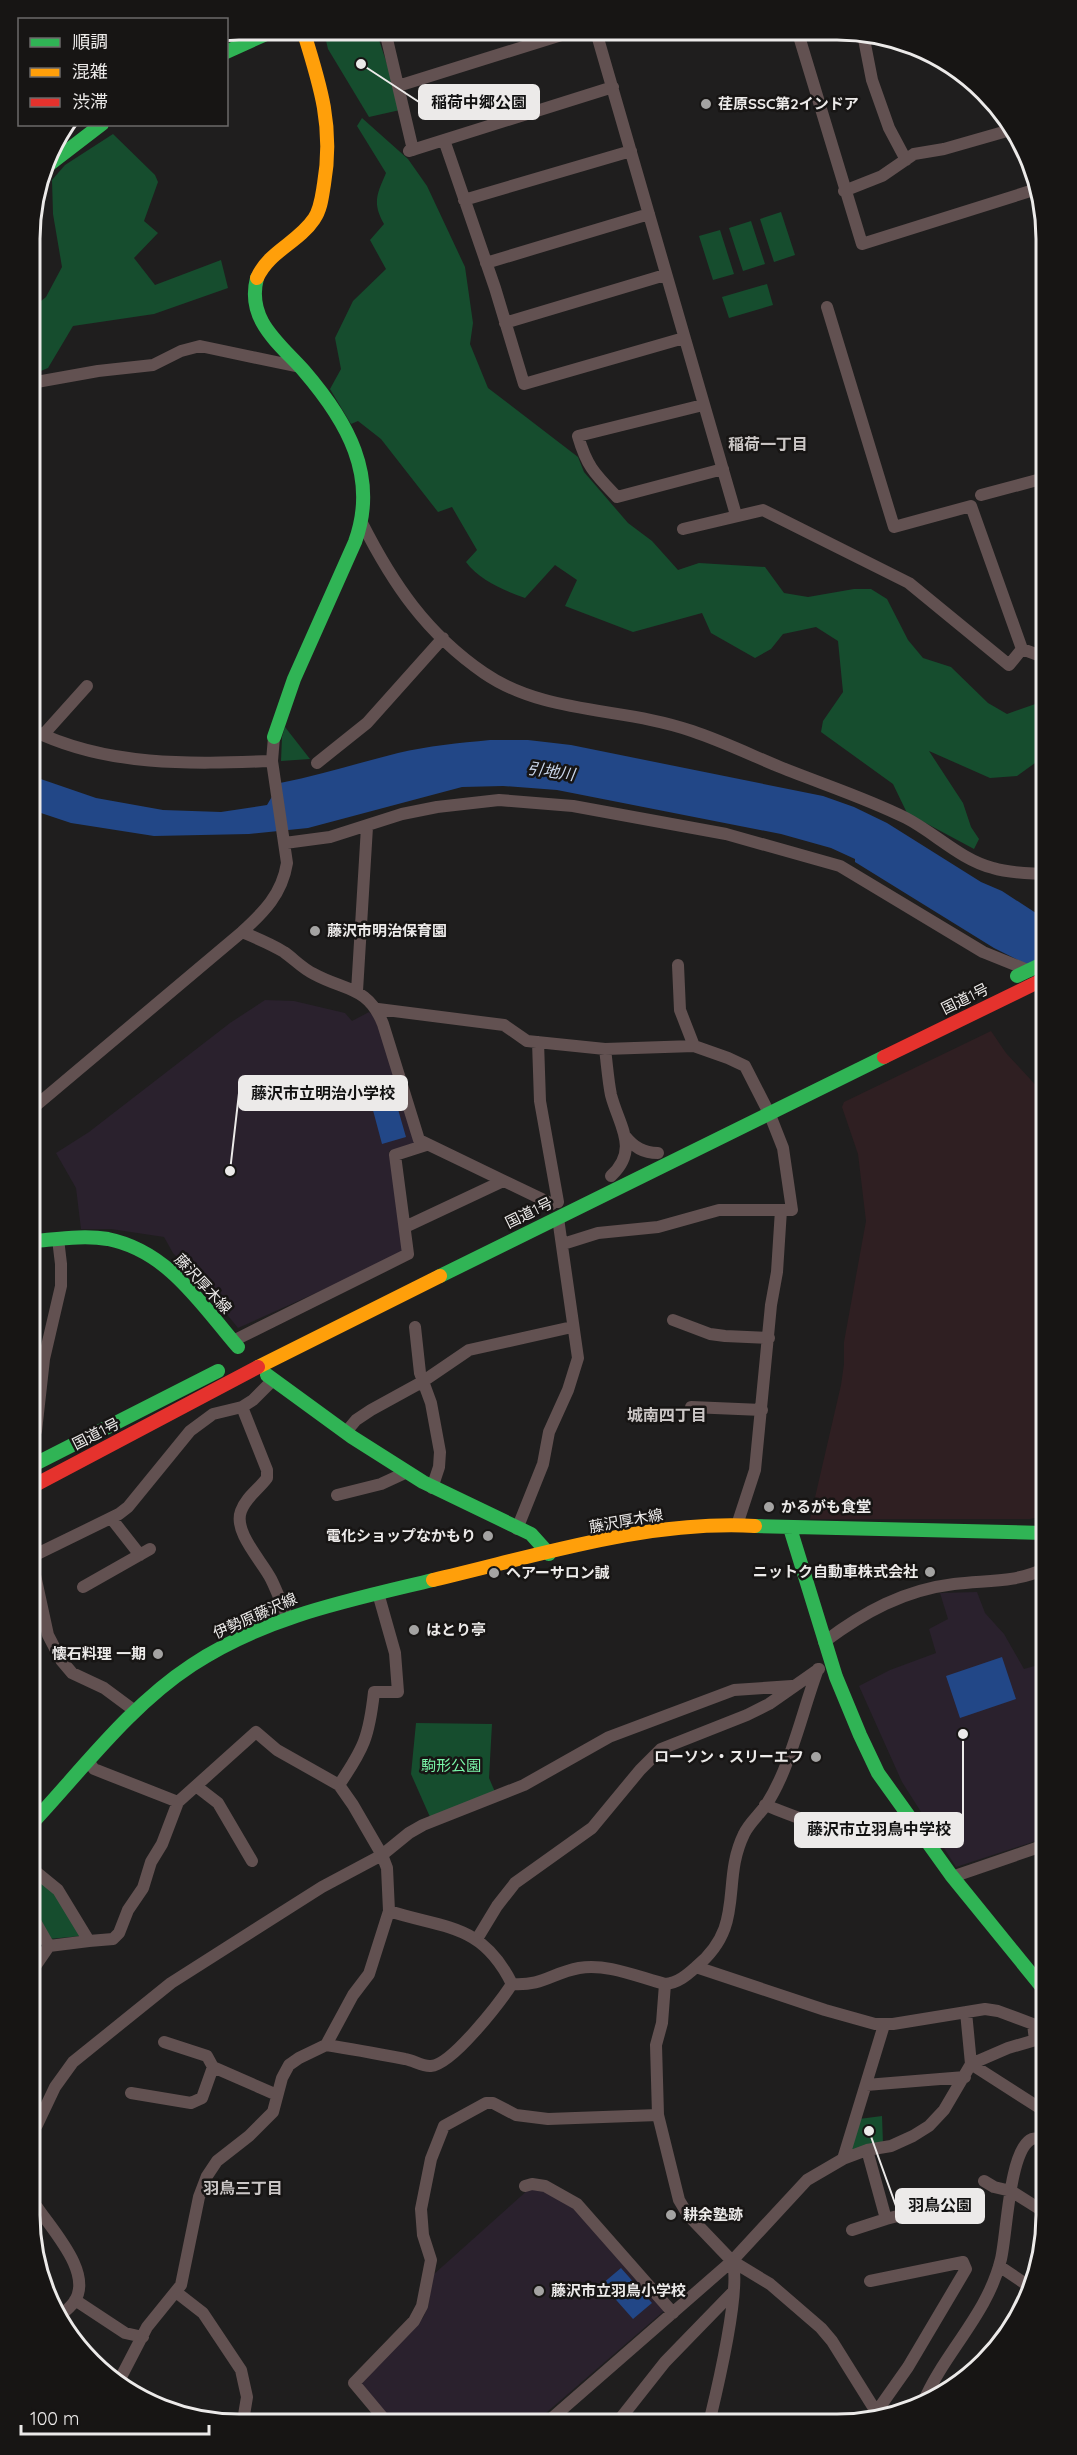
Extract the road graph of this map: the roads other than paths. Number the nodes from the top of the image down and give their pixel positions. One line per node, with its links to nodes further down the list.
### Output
1 (253, 40): 8 (main road)
2 (306, 40): 26 (main road)
3 (387, 40): 9 (street)
4 (545, 40): 9 (street)
5 (599, 40): 10 (street)
6 (800, 40): 17 (street)
7 (865, 42): 16 (street)
8 (228, 52)
9 (398, 86): 13 (street)
10 (613, 87): 13 (street); 14 (street)
11 (99, 126): 15 (main road)
12 (1004, 132): 16 (street)
13 (444, 140): 19 (street)
14 (631, 151): 19 (street); 20 (street)
15 (59, 157)
16 (906, 160): 17 (street)
17 (844, 191): 18 (street)
18 (1031, 191)
19 (464, 200): 21 (street)
20 (650, 214): 21 (street); 22 (street)
21 (486, 264): 24 (street)
22 (665, 275): 24 (street); 25 (street)
23 (827, 307): 36 (street)
24 (505, 323): 25 (street)
25 (684, 338): 28 (street)
26 (300, 367): 27 (street); 33 (main road)
27 (41, 381)
28 (703, 405): 29 (street); 29 (street)
29 (723, 469): 32 (street)
30 (1036, 480): 31 (street)
31 (981, 495)
32 (736, 515): 34 (street); 36 (street)
33 (362, 523): 35 (street); 41 (main road)
34 (684, 529)
35 (443, 638): 43 (street); 46 (street)
36 (1022, 649): 37 (street)
37 (1036, 654)
38 (87, 686): 39 (street)
39 (41, 729)
40 (41, 733): 42 (street)
41 (274, 736): 42 (street)
42 (272, 761): 45 (street)
43 (317, 763)
44 (367, 827): 45 (street); 50 (street); 52 (street)
45 (285, 843): 47 (street)
46 (1036, 873)
47 (242, 932): 52 (street); 57 (street)
48 (678, 965): 55 (street)
49 (1036, 967): 58 (main road, 国道1号, bridge)
50 (1036, 978)
51 (1036, 982): 59 (main road, 国道1号)
52 (357, 991): 53 (street)
53 (378, 1010): 54 (street); 61 (street)
54 (538, 1042): 56 (street); 65 (street)
55 (694, 1046): 56 (street); 58 (street)
56 (605, 1049): 60 (street)
57 (41, 1102)
58 (764, 1102): 59 (street); 62 (main road, 国道1号)
59 (770, 1115): 66 (street); 68 (main road, 国道1号)
60 (625, 1136): 62 (street); 63 (street)
61 (426, 1145): 64 (street); 69 (street)
62 (658, 1153): 63 (main road, 国道1号)
63 (605, 1178)
64 (503, 1181): 65 (street); 69 (street)
65 (560, 1201): 67 (main road, 国道1号)
66 (781, 1210): 72 (street); 76 (street)
67 (532, 1214)
68 (558, 1218): 72 (street); 87 (main road, 国道1号)
69 (405, 1227): 77 (street)
70 (58, 1239): 71 (main road, 藤沢厚木線); 77 (main road, 藤沢厚木線); 80 (street)
71 (40, 1240)
72 (563, 1244): 75 (street)
73 (673, 1320): 76 (street)
74 (415, 1327): 79 (street)
75 (572, 1327): 79 (street); 93 (street)
76 (769, 1338): 83 (street)
77 (239, 1353): 85 (main road, 国道1号)
78 (270, 1378): 81 (street); 84 (main road)
79 (422, 1382): 84 (street); 88 (street)
80 (40, 1391)
81 (242, 1407): 90 (street); 101 (street)
82 (691, 1407): 83 (street)
83 (762, 1410): 91 (street)
84 (346, 1432): 86 (main road)
85 (40, 1461)
86 (407, 1472): 88 (main road); 89 (street)
87 (40, 1482)
88 (432, 1488): 93 (main road)
89 (337, 1495)
90 (111, 1518): 95 (street); 98 (street)
91 (737, 1525): 92 (main road, 藤沢厚木線); 96 (main road, 藤沢厚木線)
92 (790, 1528): 94 (main road, 藤沢厚木線); 102 (main road)
93 (517, 1529): 96 (main road)
94 (1036, 1533)
95 (40, 1552)
96 (549, 1554): 99 (main road, 伊勢原藤沢線)
97 (1036, 1573): 102 (street)
98 (83, 1587)
99 (378, 1593): 101 (main road, 伊勢原藤沢線); 107 (street)
100 (40, 1600): 105 (street)
101 (288, 1618): 105 (main road, 伊勢原藤沢線)
102 (824, 1642): 103 (main road)
103 (824, 1665): 104 (street); 110 (street); 112 (main road)
104 (792, 1686): 114 (street); 120 (street)
105 (135, 1711): 106 (main road, 伊勢原藤沢線)
106 (88, 1761): 109 (street); 111 (main road, 伊勢原藤沢線)
107 (339, 1785): 108 (street); 114 (street)
108 (196, 1786): 109 (street); 115 (street)
109 (178, 1802): 121 (street)
110 (765, 1805): 112 (street); 124 (street)
111 (40, 1814)
112 (917, 1829): 117 (main road)
113 (1036, 1848): 117 (street)
114 (382, 1855): 118 (street); 142 (street)
115 (252, 1861)
116 (40, 1875): 121 (street)
117 (952, 1877): 125 (main road)
118 (388, 1911): 120 (street); 133 (street)
119 (40, 1930): 122 (street)
120 (477, 1939): 126 (street)
121 (89, 1941): 122 (street)
122 (49, 1946): 123 (street)
123 (40, 1959)
124 (696, 1967): 127 (street); 129 (street)
125 (1036, 1980)
126 (512, 1984): 127 (street); 133 (street)
127 (665, 1984): 141 (street)
128 (966, 2012): 129 (street); 130 (street); 134 (street)
129 (884, 2025): 137 (street)
130 (1036, 2030)
131 (1036, 2039): 134 (street)
132 (165, 2042): 135 (street)
133 (326, 2045): 139 (street)
134 (971, 2064): 136 (street); 140 (street)
135 (213, 2067): 138 (street); 139 (street)
136 (965, 2077): 137 (street); 144 (street)
137 (866, 2085): 145 (street)
138 (131, 2093)
139 (277, 2095): 158 (street)
140 (1036, 2106)
141 (658, 2115): 154 (street); 169 (street)
142 (40, 2119)
143 (1036, 2138): 148 (street)
144 (867, 2150): 145 (street); 152 (street)
145 (843, 2159): 154 (street)
146 (984, 2181): 148 (street)
147 (525, 2187): 162 (street)
148 (1011, 2191): 150 (street); 155 (street)
149 (952, 2202): 152 (street)
150 (1036, 2207)
151 (40, 2211): 160 (street)
152 (886, 2219): 153 (street)
153 (852, 2230)
154 (732, 2261): 159 (street); 162 (street); 167 (street)
155 (999, 2266): 157 (street); 165 (street)
156 (870, 2281): 166 (street)
157 (1024, 2283)
158 (176, 2292): 163 (street); 168 (street)
159 (733, 2292): 171 (street); 172 (street)
160 (75, 2300): 161 (street); 163 (street)
161 (65, 2310)
162 (673, 2313): 170 (street)
163 (143, 2337): 164 (street)
164 (122, 2376)
165 (932, 2390)
166 (881, 2410)
167 (876, 2411)
168 (244, 2414)
169 (380, 2414)
170 (557, 2414)
171 (624, 2414)
172 (711, 2414)

